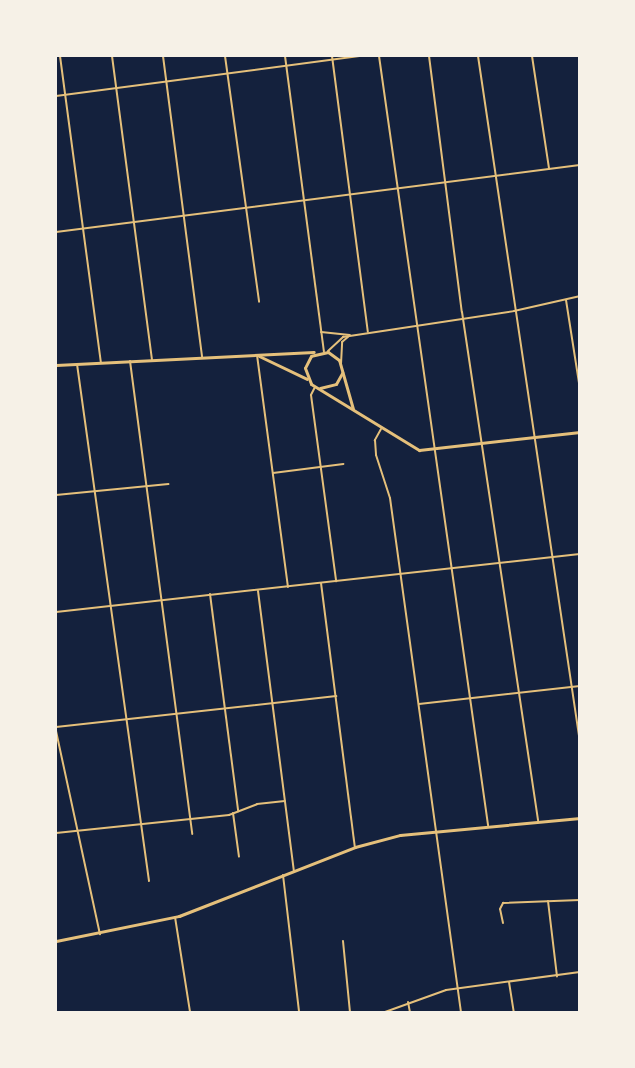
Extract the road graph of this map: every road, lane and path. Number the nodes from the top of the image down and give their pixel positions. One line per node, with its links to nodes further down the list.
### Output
1 (60, 56): 16 (street)
2 (112, 56): 15 (street)
3 (163, 56): 14 (street)
4 (225, 56): 13 (street)
5 (285, 56): 12 (street)
6 (359, 56): 11 (street)
7 (380, 56): 22 (street)
8 (429, 56): 21 (street)
9 (478, 56): 20 (street)
10 (532, 56): 19 (street)
11 (332, 57): 12 (street); 23 (street)
12 (286, 64): 13 (street); 24 (street)
13 (227, 73): 14 (street); 25 (street)
14 (167, 80): 15 (street); 26 (street)
15 (116, 87): 16 (street); 27 (street)
16 (65, 94): 17 (street); 28 (street)
17 (56, 96)
18 (579, 165): 19 (street)
19 (549, 169): 20 (street)
20 (495, 175): 21 (street); 33 (street)
21 (445, 181): 22 (street); 34 (street)
22 (397, 187): 23 (street); 35 (street)
23 (350, 192): 24 (street); 37 (street)
24 (304, 198): 25 (street); 36 (street)
25 (243, 206): 26 (street); 32 (street)
26 (184, 214): 27 (street); 43 (street)
27 (134, 221): 28 (street); 44 (street)
28 (83, 228): 29 (street); 46 (street)
29 (56, 232)
30 (579, 296): 31 (street)
31 (566, 300): 33 (street); 53 (street)
32 (259, 302)
33 (514, 311): 34 (street); 57 (street)
34 (464, 320): 35 (street); 58 (street)
35 (417, 326): 37 (street); 59 (street)
36 (321, 332): 38 (street); 40 (street)
37 (368, 333): 38 (street)
38 (353, 336): 39 (street)
39 (348, 337): 40 (street); 49 (street)
40 (326, 352): 41 (main road); 49 (main road)
41 (316, 353): 42 (main road); 51 (main road)
42 (257, 355): 43 (main road); 51 (main road); 62 (street)
43 (202, 357): 44 (main road)
44 (152, 360): 45 (main road)
45 (130, 361): 46 (main road); 64 (street)
46 (101, 362): 47 (main road)
47 (77, 363): 48 (main road); 65 (street)
48 (56, 365)
49 (341, 365): 50 (main road)
50 (342, 372): 52 (main road); 54 (main road)
51 (308, 380): 52 (main road)
52 (317, 387): 54 (main road); 61 (street)
53 (579, 389)
54 (353, 409): 55 (main road)
55 (381, 429): 59 (main road); 71 (street)
56 (579, 432): 57 (main road)
57 (534, 438): 58 (main road); 68 (street)
58 (484, 445): 59 (main road); 69 (street)
59 (434, 451): 70 (street)
60 (343, 464): 61 (street)
61 (322, 467): 62 (street); 72 (street)
62 (273, 473): 74 (street)
63 (168, 484): 64 (street)
64 (145, 486): 65 (street); 77 (street)
65 (96, 491): 66 (street); 78 (street)
66 (56, 495)
67 (579, 554): 68 (street)
68 (552, 557): 69 (street); 81 (street)
69 (500, 562): 70 (street); 82 (street)
70 (451, 568): 71 (street); 84 (street)
71 (401, 574): 72 (street); 86 (street)
72 (336, 581): 73 (street)
73 (321, 583): 74 (street); 83 (street)
74 (288, 587): 75 (street)
75 (258, 590): 76 (street); 85 (street)
76 (210, 594): 77 (street); 87 (street)
77 (162, 598): 78 (street); 88 (street)
78 (113, 606): 79 (street); 89 (street)
79 (56, 612)
80 (579, 686): 81 (street)
81 (571, 687): 82 (street); 91 (street)
82 (520, 693): 84 (street); 97 (street)
83 (336, 696): 85 (street); 104 (street)
84 (469, 699): 86 (street); 99 (street)
85 (273, 703): 87 (street); 92 (street)
86 (419, 704): 101 (street)
87 (224, 709): 88 (street); 93 (street)
88 (176, 714): 89 (street); 96 (street)
89 (129, 719): 90 (street); 98 (street)
90 (56, 729): 100 (street)
91 (579, 743)
92 (285, 801): 93 (street); 106 (street)
93 (238, 811): 94 (street)
94 (233, 813): 96 (street); 105 (street)
95 (579, 818): 97 (main road)
96 (190, 819): 98 (street); 103 (street)
97 (538, 820): 99 (main road)
98 (142, 824): 100 (street); 108 (street)
99 (488, 825): 101 (main road)
100 (77, 831): 102 (street); 113 (street)
101 (435, 831): 104 (main road); 119 (street)
102 (56, 833)
103 (192, 834)
104 (355, 847): 106 (main road)
105 (239, 857)
106 (294, 871): 107 (main road)
107 (283, 875): 111 (main road); 122 (street)
108 (149, 881)
109 (579, 900): 110 (street)
110 (548, 901): 112 (street); 117 (street)
111 (175, 917): 113 (main road); 121 (street)
112 (503, 923)
113 (99, 934): 114 (main road)
114 (56, 941)
115 (343, 941): 123 (street)
116 (579, 972): 117 (street)
117 (557, 976): 118 (street)
118 (509, 982): 119 (street); 127 (street)
119 (457, 989): 120 (street); 126 (street)
120 (408, 1002): 124 (street); 125 (street)
121 (190, 1012)
122 (299, 1012)
123 (350, 1012)
124 (386, 1012)
125 (410, 1012)
126 (461, 1012)
127 (514, 1012)

